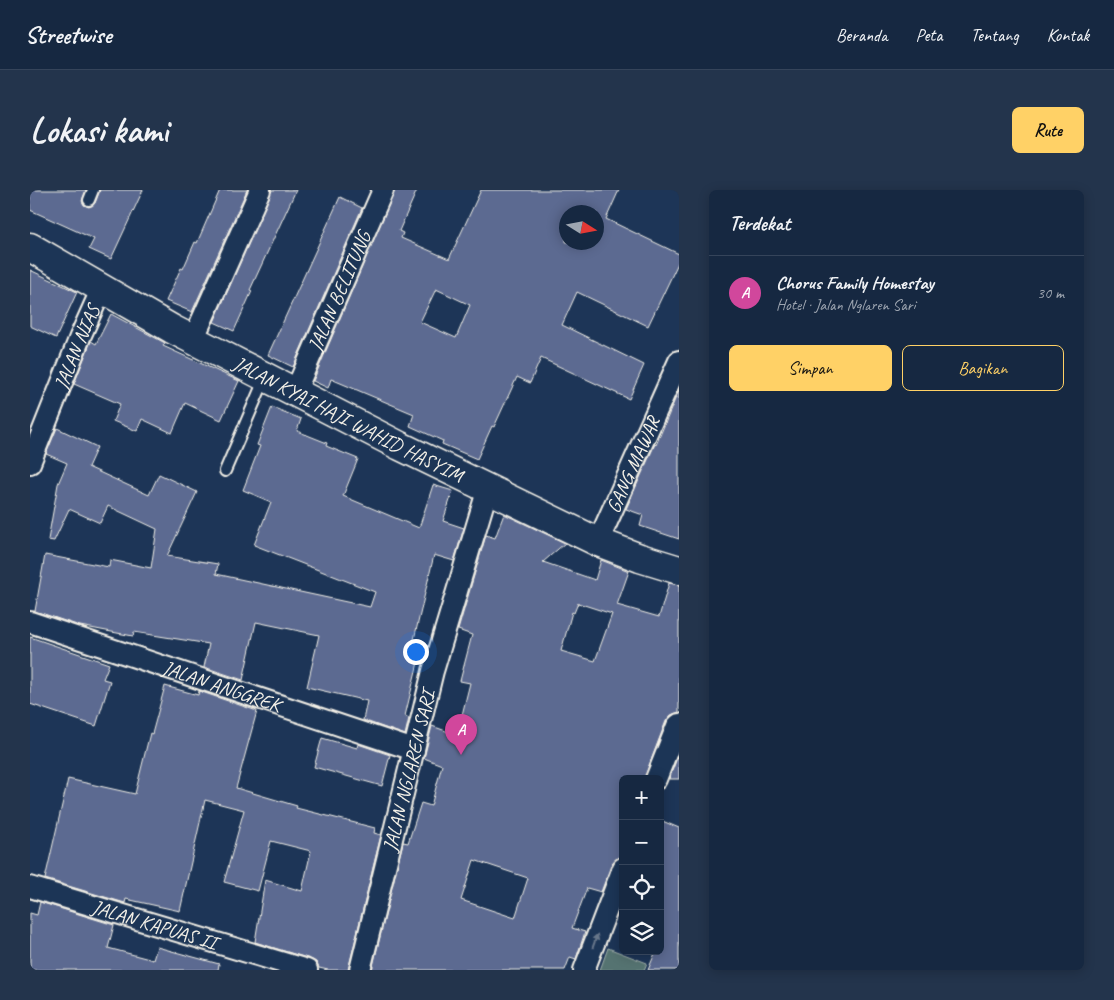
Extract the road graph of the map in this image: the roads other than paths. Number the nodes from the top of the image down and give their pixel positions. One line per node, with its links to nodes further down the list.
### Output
1 (93, 190): 4 (lane)
2 (260, 190): 7 (street)
3 (384, 190): 10 (street, JALAN BELITUNG)
4 (88, 200)
5 (30, 247): 6 (main road, JALAN KYAI HAJI WAHID HASYIM)
6 (102, 288): 7 (main road, JALAN KYAI HAJI WAHID HASYIM); 11 (street, JALAN NIAS)
7 (193, 340): 9 (main road, JALAN KYAI HAJI WAHID HASYIM)
8 (679, 361): 14 (street, GANG MAWAR)
9 (266, 377): 10 (main road, JALAN KYAI HAJI WAHID HASYIM); 12 (lane)
10 (295, 392): 13 (main road, JALAN KYAI HAJI WAHID HASYIM)
11 (30, 463)
12 (225, 471)
13 (488, 488): 14 (main road, JALAN KYAI HAJI WAHID HASYIM); 18 (street, JALAN NGLAREN SARI)
14 (598, 542): 15 (main road, JALAN KYAI HAJI WAHID HASYIM)
15 (679, 570)
16 (30, 622): 18 (street, JALAN ANGGREK)
17 (679, 724): 19 (street)
18 (414, 750): 23 (street, JALAN NGLAREN SARI)
19 (658, 775)
20 (619, 878): 24 (street, one-way to 20)
21 (30, 887): 22 (street, JALAN KAPUAS II)
22 (307, 970)
23 (360, 970)
24 (584, 970)

